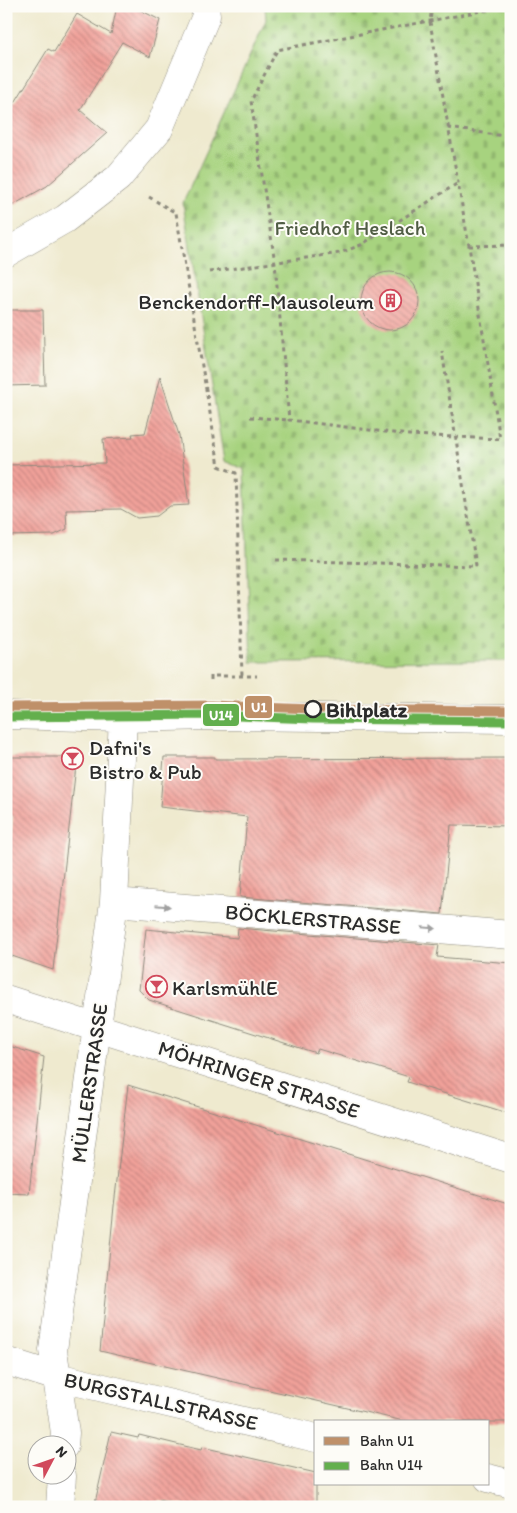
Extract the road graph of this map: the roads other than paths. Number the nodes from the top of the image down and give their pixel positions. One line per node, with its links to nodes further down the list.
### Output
1 (205, 6): 2 (street)
2 (6, 253)
3 (6, 715): 4 (street)
4 (123, 718): 5 (street); 6 (street, MÜLLERSTRASSE)
5 (511, 719)
6 (114, 902): 7 (street, BÖCKLERSTRASSE, one-way to 7); 9 (street, MÜLLERSTRASSE)
7 (511, 935)
8 (6, 998): 9 (street, MÖHRINGER STRASSE)
9 (97, 1028): 10 (street, MÖHRINGER STRASSE); 12 (street, MÜLLERSTRASSE)
10 (511, 1159)
11 (6, 1361): 12 (street, BURGSTALLSTRASSE)
12 (57, 1377): 13 (street, MÜLLERSTRASSE); 14 (street, BURGSTALLSTRASSE)
13 (65, 1436)
14 (314, 1438)
15 (490, 1479): 16 (street)
16 (511, 1484)
17 (61, 1486): 18 (street)
18 (60, 1507)

